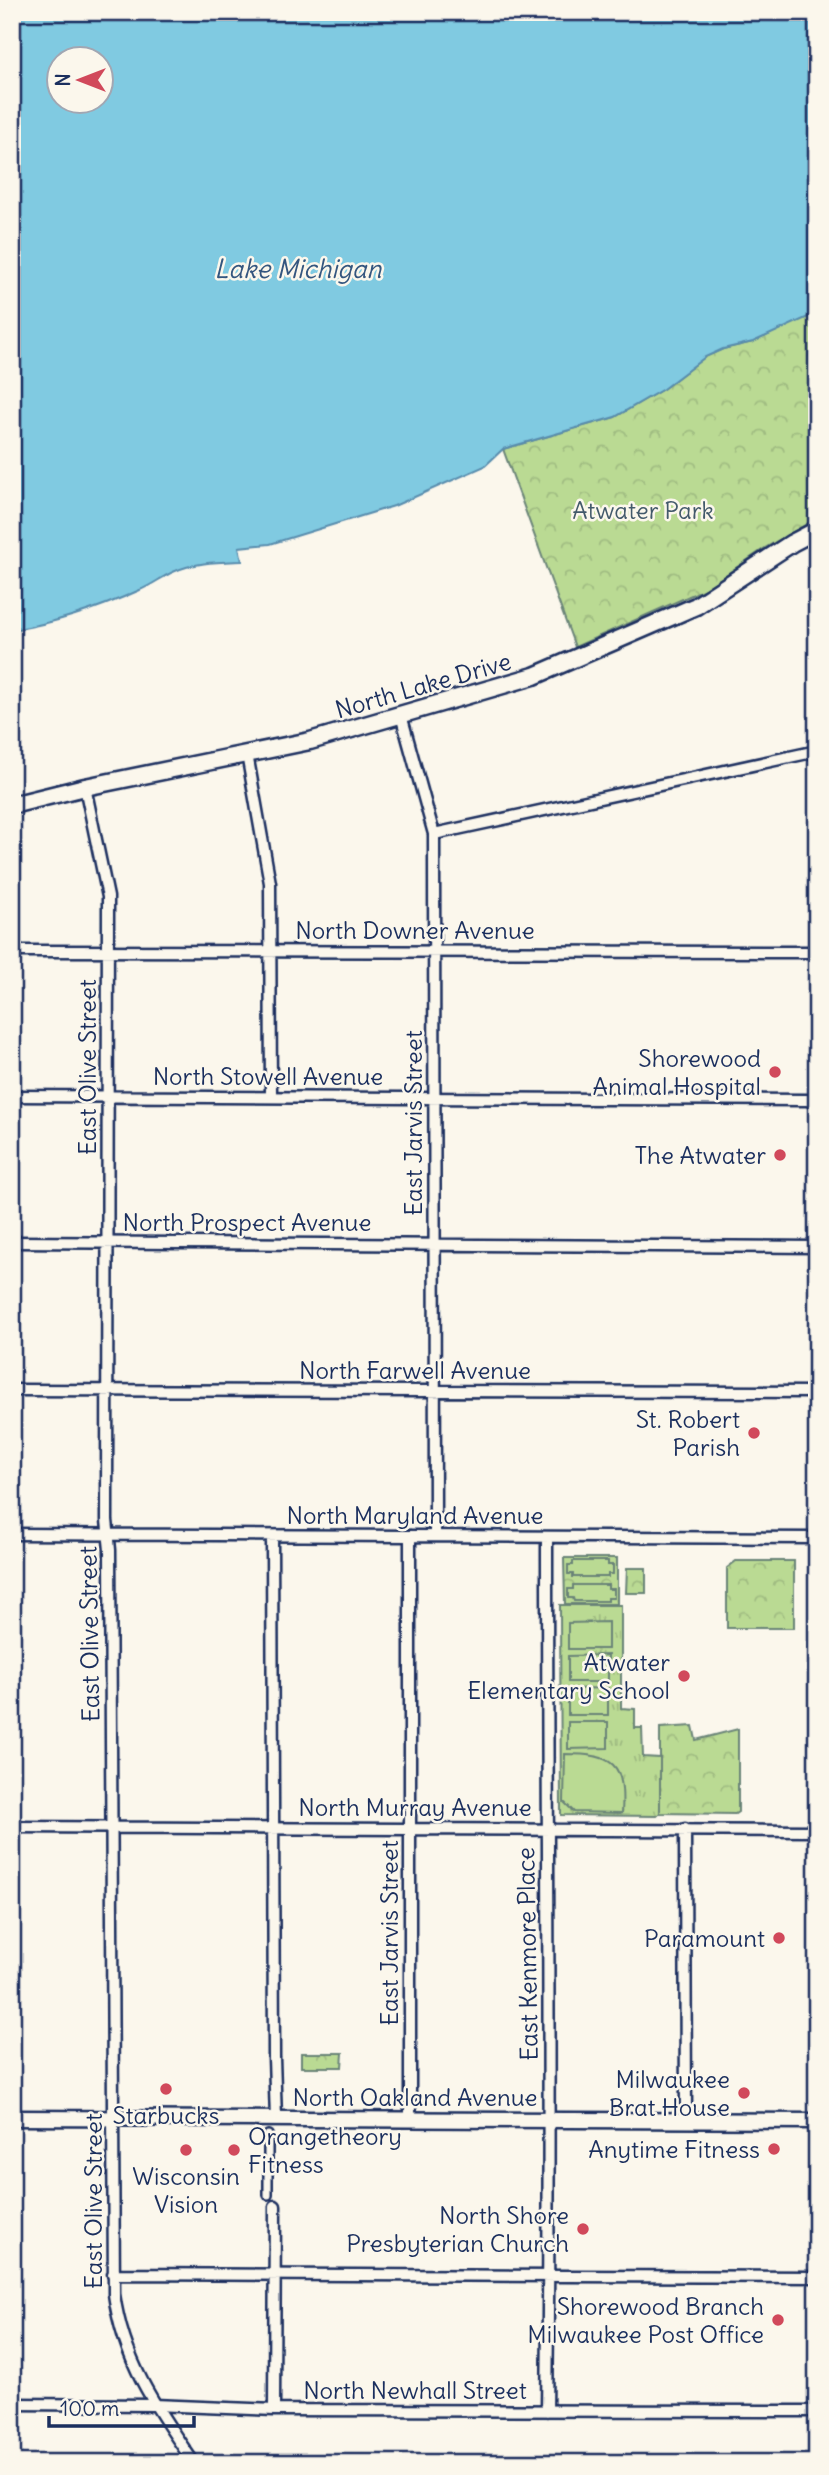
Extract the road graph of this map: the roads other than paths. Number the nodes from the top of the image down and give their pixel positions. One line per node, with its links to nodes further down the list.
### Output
1 (817, 530): 2 (main road, North Lake Drive)
2 (401, 715): 4 (main road, North Lake Drive); 7 (street, East Jarvis Street)
3 (817, 751): 7 (street)
4 (247, 754): 5 (main road, North Lake Drive); 8 (street)
5 (85, 787): 6 (main road, North Lake Drive); 12 (street, East Olive Street)
6 (12, 805)
7 (433, 834): 10 (street, East Jarvis Street)
8 (271, 950): 10 (street, North Downer Avenue); 12 (street, North Downer Avenue); 15 (street)
9 (12, 951): 12 (street, North Downer Avenue)
10 (434, 951): 11 (street, North Downer Avenue); 16 (street, East Jarvis Street)
11 (817, 951)
12 (108, 952): 14 (street, East Olive Street)
13 (12, 1096): 14 (street, North Stowell Avenue)
14 (108, 1096): 15 (street, North Stowell Avenue); 19 (street, East Olive Street)
15 (271, 1096): 16 (street, North Stowell Avenue)
16 (434, 1097): 17 (street, North Stowell Avenue); 20 (street, East Jarvis Street)
17 (817, 1103)
18 (12, 1242): 19 (street, North Prospect Avenue)
19 (108, 1243): 20 (street, North Prospect Avenue); 23 (street, East Olive Street)
20 (435, 1244): 21 (street, North Prospect Avenue); 24 (street, East Jarvis Street)
21 (817, 1247)
22 (12, 1390): 23 (street, North Farwell Avenue)
23 (108, 1390): 24 (street, North Farwell Avenue); 27 (street, East Olive Street)
24 (435, 1391): 25 (street, North Farwell Avenue); 30 (street, East Jarvis Street)
25 (817, 1392)
26 (12, 1534): 27 (street, North Maryland Avenue)
27 (108, 1535): 28 (street, North Maryland Avenue); 34 (street, East Olive Street)
28 (272, 1536): 29 (street, North Maryland Avenue); 35 (street)
29 (410, 1536): 30 (street, North Maryland Avenue); 36 (street, East Jarvis Street)
30 (435, 1536): 31 (street, North Maryland Avenue)
31 (547, 1537): 32 (street, North Maryland Avenue); 37 (street, East Kenmore Place)
32 (817, 1538)
33 (12, 1827): 34 (street, North Murray Avenue)
34 (112, 1827): 35 (street, North Murray Avenue); 41 (street, East Olive Street)
35 (274, 1828): 36 (street, North Murray Avenue); 42 (street)
36 (411, 1828): 37 (street, North Murray Avenue); 43 (street, East Jarvis Street)
37 (547, 1828): 38 (street, North Murray Avenue); 44 (street, East Kenmore Place)
38 (685, 1829): 39 (street, North Murray Avenue); 45 (street)
39 (817, 1831)
40 (12, 2118): 41 (main road, North Oakland Avenue)
41 (113, 2118): 42 (main road, North Oakland Avenue); 51 (street, East Olive Street)
42 (276, 2119): 43 (main road, North Oakland Avenue)
43 (410, 2120): 44 (main road, North Oakland Avenue)
44 (550, 2120): 45 (main road, North Oakland Avenue); 52 (street, East Kenmore Place)
45 (686, 2121): 46 (main road, North Oakland Avenue)
46 (817, 2121)
47 (268, 2134): 48 (street)
48 (268, 2195)
49 (275, 2206): 50 (street)
50 (275, 2273): 51 (street); 52 (street); 56 (street)
51 (113, 2274): 55 (street, East Olive Street)
52 (548, 2276): 53 (street); 57 (street, East Kenmore Place)
53 (817, 2277)
54 (12, 2404): 55 (street, North Newhall Street)
55 (154, 2405): 56 (street, North Newhall Street); 59 (street, East Olive Street)
56 (274, 2410): 57 (street, North Newhall Street)
57 (547, 2411): 58 (street, North Newhall Street)
58 (817, 2411)
59 (194, 2463)

